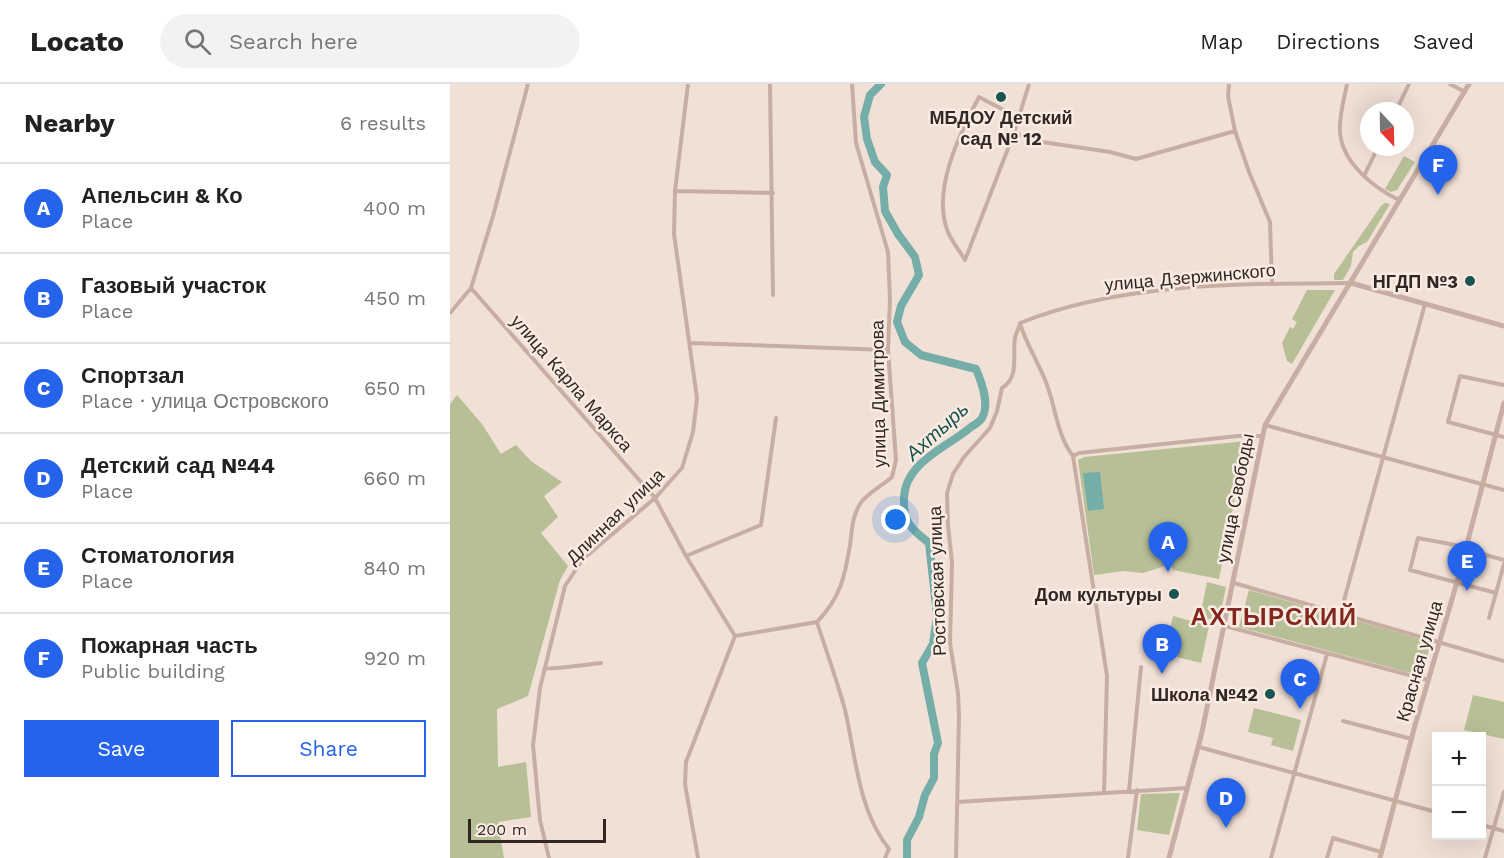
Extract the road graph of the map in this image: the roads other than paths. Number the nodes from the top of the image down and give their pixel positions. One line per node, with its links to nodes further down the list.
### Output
1 (528, 84): 23 (street)
2 (688, 84): 18 (street, Длинная улица)
3 (770, 84): 19 (street)
4 (852, 84): 30 (street, улица Димитрова)
5 (1029, 84): 13 (street)
6 (1229, 84): 14 (street)
7 (1347, 84): 17 (street)
8 (1409, 84): 12 (street)
9 (1450, 84): 11 (street)
10 (1469, 84): 11 (street, улица Свободы)
11 (1465, 92): 20 (street, улица Свободы)
12 (1400, 102)
13 (1019, 118): 15 (street); 15 (street)
14 (1235, 131): 15 (street); 21 (street)
15 (1014, 133)
16 (1374, 156): 17 (street)
17 (1364, 176): 20 (street)
18 (675, 191): 19 (street); 29 (street, Длинная улица)
19 (773, 193): 24 (street)
20 (1399, 200): 22 (street, улица Свободы)
21 (1272, 283): 22 (street, улица Дзержинского); 27 (street, улица Дзержинского)
22 (1351, 283): 25 (street, улица Дзержинского); 34 (street, улица Свободы)
23 (471, 288): 26 (street); 42 (street, улица Карла Маркса)
24 (773, 295)
25 (1425, 304): 28 (street, улица Дзержинского); 39 (street)
26 (450, 312)
27 (1020, 323): 38 (street); 72 (street, Ростовская улица)
28 (1504, 326)
29 (690, 343): 30 (street); 42 (street, Длинная улица)
30 (888, 350): 52 (street, улица Димитрова)
31 (1504, 386): 35 (street)
32 (1504, 403): 35 (street, Красная улица)
33 (776, 418): 45 (street)
34 (1265, 425): 36 (street, улица Свободы); 39 (street)
35 (1495, 434): 37 (street); 40 (street, Красная улица)
36 (1263, 436): 38 (street); 48 (street, улица Свободы)
37 (1504, 436)
38 (1073, 456): 70 (street)
39 (1383, 457): 40 (street); 50 (street)
40 (1482, 484): 41 (street); 43 (street, Красная улица)
41 (1504, 490)
42 (655, 498): 45 (street, улица Карла Маркса); 60 (street, Длинная улица)
43 (1466, 548): 47 (street, Красная улица); 47 (street)
44 (1479, 553): 46 (street)
45 (686, 556): 54 (street, улица Карла Маркса)
46 (1504, 562): 49 (street)
47 (1457, 582): 49 (street); 55 (street, Красная улица)
48 (1234, 583): 50 (street); 53 (street, улица Свободы)
49 (1496, 593): 51 (street)
50 (1340, 615): 55 (street)
51 (1489, 618)
52 (818, 622): 54 (street); 80 (street)
53 (1225, 626): 56 (street); 64 (street, улица Свободы)
54 (735, 636): 79 (street)
55 (1440, 642): 57 (street); 61 (street, Красная улица)
56 (1327, 654): 61 (street); 65 (street)
57 (1504, 661)
58 (601, 663): 60 (street)
59 (1141, 667): 68 (street)
60 (545, 668): 78 (street, Длинная улица)
61 (1428, 680): 63 (street, Красная улица)
62 (1343, 721): 63 (street)
63 (1412, 739): 71 (street, Красная улица)
64 (1199, 747): 65 (street); 66 (street, улица Свободы)
65 (1294, 773): 71 (street); 84 (street)
66 (1188, 788): 67 (street); 83 (street, улица Свободы)
67 (1137, 790): 68 (street); 82 (street)
68 (1129, 791): 70 (street)
69 (1504, 792): 75 (street)
70 (1104, 793): 72 (street)
71 (1395, 801): 73 (street); 77 (street, Красная улица)
72 (957, 802): 81 (street, Ростовская улица)
73 (1432, 811)
74 (1486, 826): 75 (street)
75 (1493, 828): 76 (street); 86 (street)
76 (1504, 831)
77 (1381, 855): 85 (street)
78 (549, 858)
79 (698, 858)
80 (885, 858)
81 (956, 858)
82 (1128, 858)
83 (1169, 858)
84 (1271, 858)
85 (1327, 858)
86 (1485, 858)

